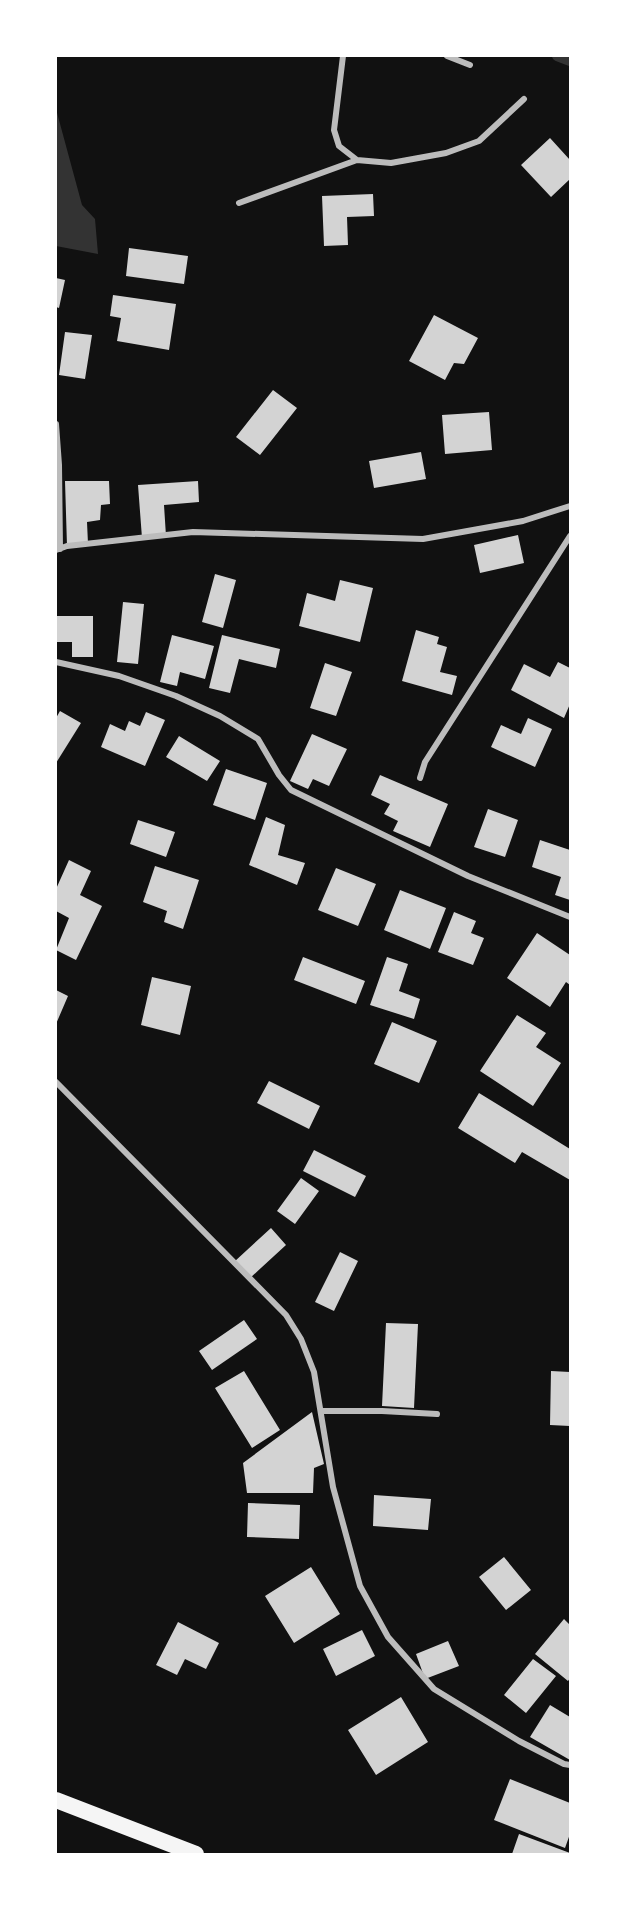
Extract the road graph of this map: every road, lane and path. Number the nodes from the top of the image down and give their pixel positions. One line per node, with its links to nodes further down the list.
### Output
1 (344, 56): 5 (street)
2 (447, 56): 3 (street)
3 (470, 65)
4 (524, 99): 5 (street)
5 (357, 160): 6 (street)
6 (239, 203)
7 (56, 424): 10 (street)
8 (570, 507): 10 (street)
9 (570, 536): 12 (street)
10 (58, 550)
11 (56, 663): 13 (street)
12 (420, 778)
13 (570, 916)
14 (56, 1082): 15 (street)
15 (321, 1412): 16 (street); 17 (street)
16 (436, 1414)
17 (570, 1765)
18 (56, 1800): 19 (highway)
19 (196, 1854)

